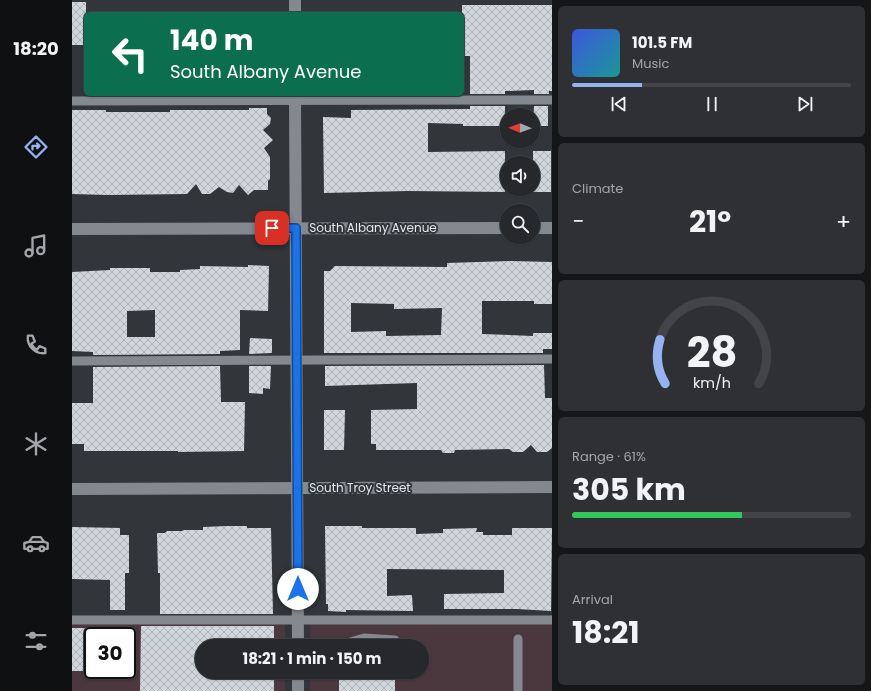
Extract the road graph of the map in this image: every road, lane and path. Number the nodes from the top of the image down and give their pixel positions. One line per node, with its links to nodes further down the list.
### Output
1 (295, 0): 2 (street)
2 (295, 12)
3 (295, 98): 4 (lane); 5 (lane); 6 (street)
4 (552, 100)
5 (72, 101)
6 (296, 228): 7 (street, South Albany Avenue); 10 (street, South Albany Avenue); 12 (street)
7 (500, 228)
8 (540, 228): 9 (street)
9 (552, 228)
10 (72, 229)
11 (552, 359): 12 (lane)
12 (297, 360): 13 (lane); 15 (street)
13 (72, 361)
14 (552, 487): 15 (street, South Troy Street)
15 (298, 488): 16 (street, South Troy Street); 17 (street)
16 (72, 489)
17 (298, 619): 18 (lane); 19 (lane); 20 (street)
18 (72, 620)
19 (552, 620)
20 (298, 639)
21 (518, 639): 24 (lane)
22 (298, 679): 23 (street)
23 (298, 691)
24 (518, 691)

